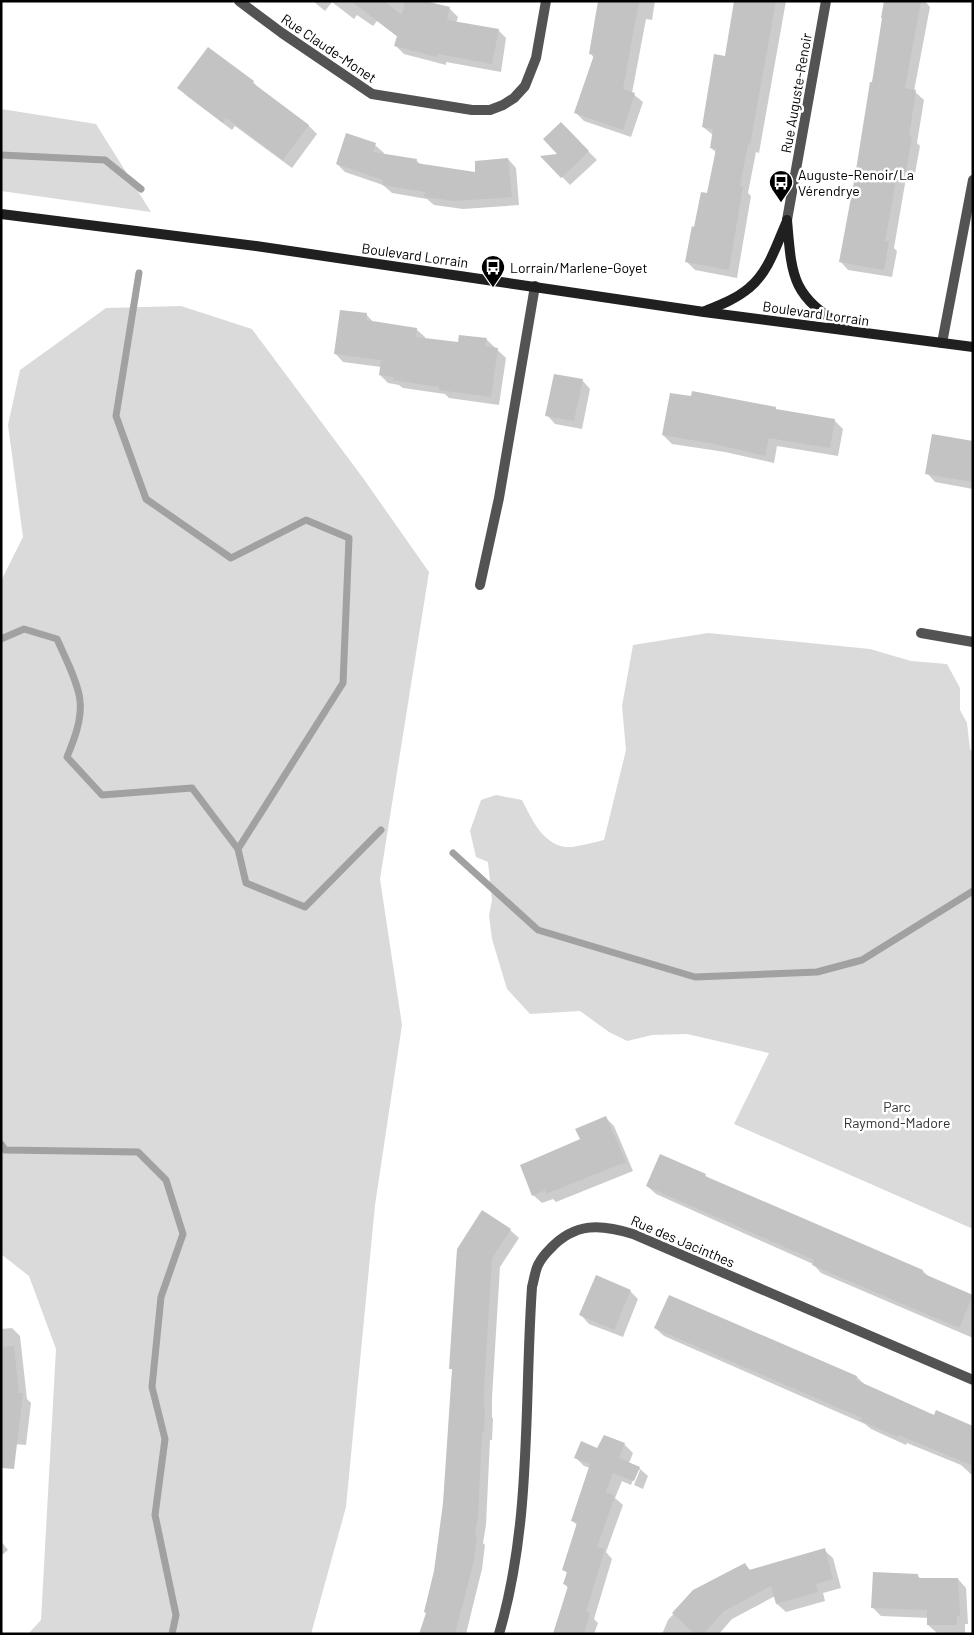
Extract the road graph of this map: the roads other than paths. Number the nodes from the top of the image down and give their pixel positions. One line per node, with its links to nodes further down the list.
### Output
1 (239, 1): 2 (street, Rue Claude-Monet)
2 (546, 1)
3 (826, 1): 6 (street, Rue Auguste-Renoir)
4 (973, 180): 10 (street)
5 (1, 214): 7 (main road, Boulevard Lorrain)
6 (787, 220): 8 (main road); 9 (main road)
7 (535, 286): 8 (main road, Boulevard Lorrain); 12 (street)
8 (704, 312): 9 (main road, Boulevard Lorrain)
9 (850, 331): 10 (main road, Boulevard Lorrain)
10 (942, 343): 11 (main road, Boulevard Lorrain)
11 (973, 347)
12 (480, 584)
13 (920, 633): 14 (street)
14 (973, 642)
15 (973, 1380): 16 (street, Rue des Jacinthes)
16 (499, 1634)

